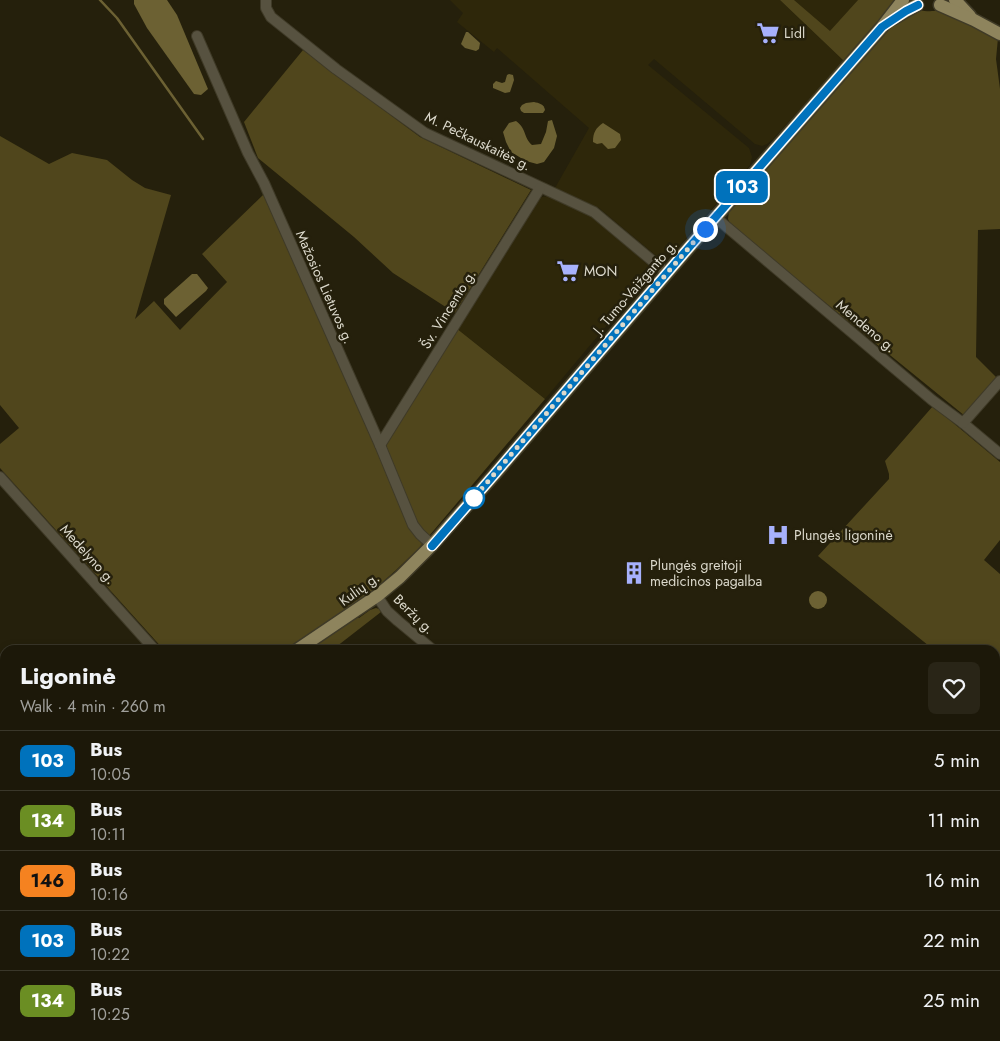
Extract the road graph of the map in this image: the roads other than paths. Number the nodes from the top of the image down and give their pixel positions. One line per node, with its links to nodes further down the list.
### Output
1 (266, 0): 10 (street, M. Pečkauskaitės g.)
2 (903, 0): 7 (main road, J. Tumo-Vaižganto g.)
3 (955, 0): 6 (main road)
4 (915, 2): 5 (main road); 7 (main road, J. Tumo-Vaižganto g.)
5 (943, 3): 6 (main road)
6 (974, 20): 8 (main road)
7 (882, 27): 11 (main road, J. Tumo-Vaižganto g.)
8 (1000, 34)
9 (196, 36): 15 (street, Mažosios Lietuvos g.)
10 (540, 188): 12 (street, M. Pečkauskaitės g.); 15 (street, Šv. Vincento g.)
11 (715, 217): 12 (main road, J. Tumo-Vaižganto g.); 14 (street, Mendeno g.)
12 (667, 273): 18 (main road, J. Tumo-Vaižganto g.)
13 (1000, 381): 14 (street)
14 (963, 423): 16 (street, Mendeno g.)
15 (380, 445): 18 (street, Mažosios Lietuvos g.)
16 (1000, 454)
17 (0, 477): 20 (street, Medelyno g.)
18 (432, 546): 19 (main road, Kulių g.)
19 (377, 596): 21 (main road, Kulių g.); 22 (street, Beržų g.)
20 (151, 645)
21 (304, 645)
22 (426, 645)

